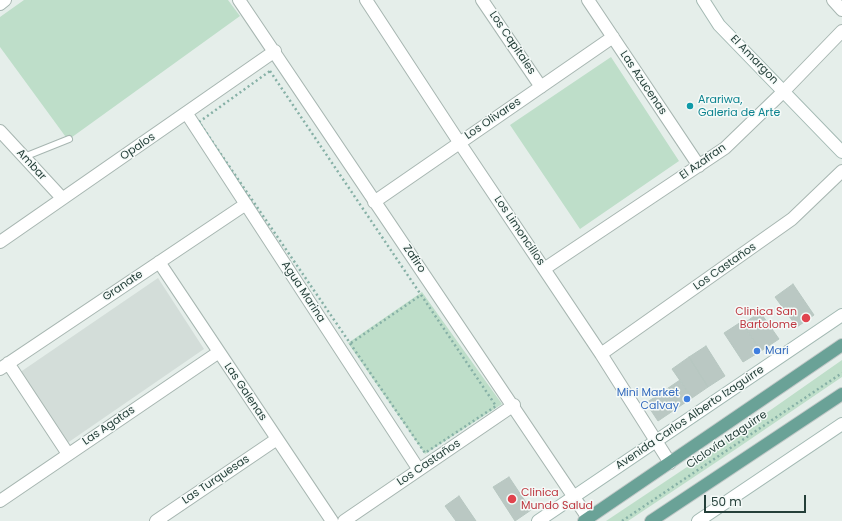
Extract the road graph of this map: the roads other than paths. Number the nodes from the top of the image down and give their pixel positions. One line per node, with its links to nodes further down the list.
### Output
1 (5, 0): 8 (street)
2 (239, 0): 12 (street, Zafiro)
3 (366, 0): 18 (street, Los Limoncillos)
4 (482, 0): 13 (street, Los Capitales)
5 (588, 0): 11 (street, Las Azucenas)
6 (703, 0): 14 (street, El Amargon)
7 (832, 0): 9 (street)
8 (0, 4)
9 (842, 10)
10 (842, 31): 14 (street, El Azafran)
11 (613, 37): 13 (street, Los Olivares); 21 (street, Las Azucenas)
12 (275, 51): 15 (street, Opalos); 24 (street, Zafiro)
13 (541, 87): 18 (street, Los Olivares)
14 (784, 91): 19 (street, El Amargon); 21 (street, El Azafran)
15 (187, 114): 23 (street, Opalos); 25 (street, Agua Marina)
16 (0, 131): 20 (street, Ambar)
17 (69, 139): 20 (lane)
18 (459, 142): 24 (street, Los Olivares); 28 (street, Los Limoncillos)
19 (842, 152)
20 (24, 157): 23 (street, Ambar)
21 (699, 166): 28 (street, El Azafran)
22 (842, 172): 32 (street, Los Castaños)
23 (62, 198): 26 (street, Opalos)
24 (374, 202): 35 (street, Zafiro)
25 (246, 204): 27 (street, Granate); 41 (street, Agua Marina)
26 (0, 242)
27 (158, 262): 31 (street, Las Galenas); 33 (street, Granate)
28 (544, 269): 32 (street, Los Limoncillos)
29 (842, 315): 38 (street, Avenida Carlos Alberto Izaguirre)
30 (842, 345): 40 (main road)
31 (219, 352): 37 (street, Las Galenas); 39 (street, Las Agatas)
32 (601, 354): 38 (street, Los Limoncillos)
33 (4, 366): 39 (street)
34 (842, 394): 49 (main road)
35 (514, 405): 41 (street, Los Castaños); 42 (street, Zafiro)
36 (842, 424): 50 (street)
37 (277, 439): 45 (street, Las Turquesas); 46 (street, Las Galenas)
38 (656, 440): 40 (street, Los Limoncillos); 42 (street, Avenida Carlos Alberto Izaguirre)
39 (68, 454): 43 (street, Las Agatas)
40 (670, 463): 44 (main road)
41 (419, 470): 47 (street, Los Castaños)
42 (574, 496): 44 (street, Zafiro); 48 (street, Avenida Carlos Alberto Izaguirre)
43 (0, 501)
44 (586, 520)
45 (156, 521)
46 (332, 521)
47 (344, 521)
48 (538, 521)
49 (651, 521)
50 (698, 521)

